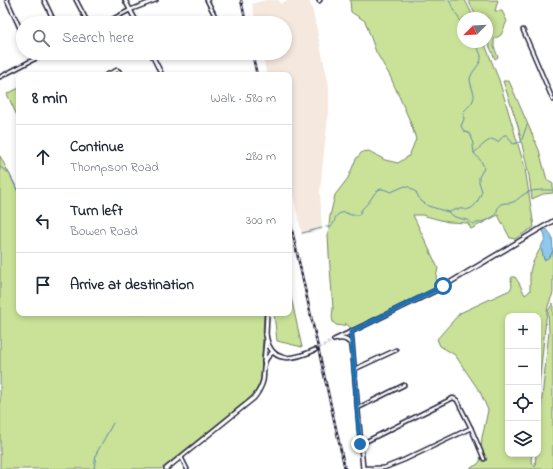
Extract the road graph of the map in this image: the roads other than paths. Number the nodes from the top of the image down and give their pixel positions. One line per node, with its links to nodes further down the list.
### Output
1 (7, 0): 13 (street)
2 (44, 0): 8 (street)
3 (76, 0): 9 (street)
4 (126, 0): 7 (main road)
5 (156, 0): 7 (street)
6 (207, 0): 12 (street)
7 (130, 10): 10 (street); 11 (main road)
8 (52, 16)
9 (84, 16)
10 (118, 16)
11 (133, 16)
12 (215, 16)
13 (16, 20)
14 (523, 30): 19 (street)
15 (33, 60): 18 (street)
16 (154, 60): 17 (main road)
17 (160, 72)
18 (0, 78)
19 (553, 100)
20 (553, 221): 22 (main road)
21 (267, 316): 23 (main road)
22 (351, 332): 27 (main road); 27 (main road)
23 (266, 334): 26 (main road); 28 (main road)
24 (315, 350): 26 (main road)
25 (396, 350): 29 (street)
26 (273, 352): 28 (main road)
27 (353, 352): 29 (main road)
28 (264, 362): 34 (main road)
29 (355, 369): 31 (main road)
30 (404, 385): 31 (street)
31 (358, 408): 33 (main road)
32 (471, 428): 33 (street); 35 (street); 39 (street)
33 (360, 444): 38 (main road)
34 (181, 457): 36 (main road); 37 (street)
35 (484, 459)
36 (166, 469)
37 (187, 469)
38 (363, 469): 39 (street)
39 (384, 469)

